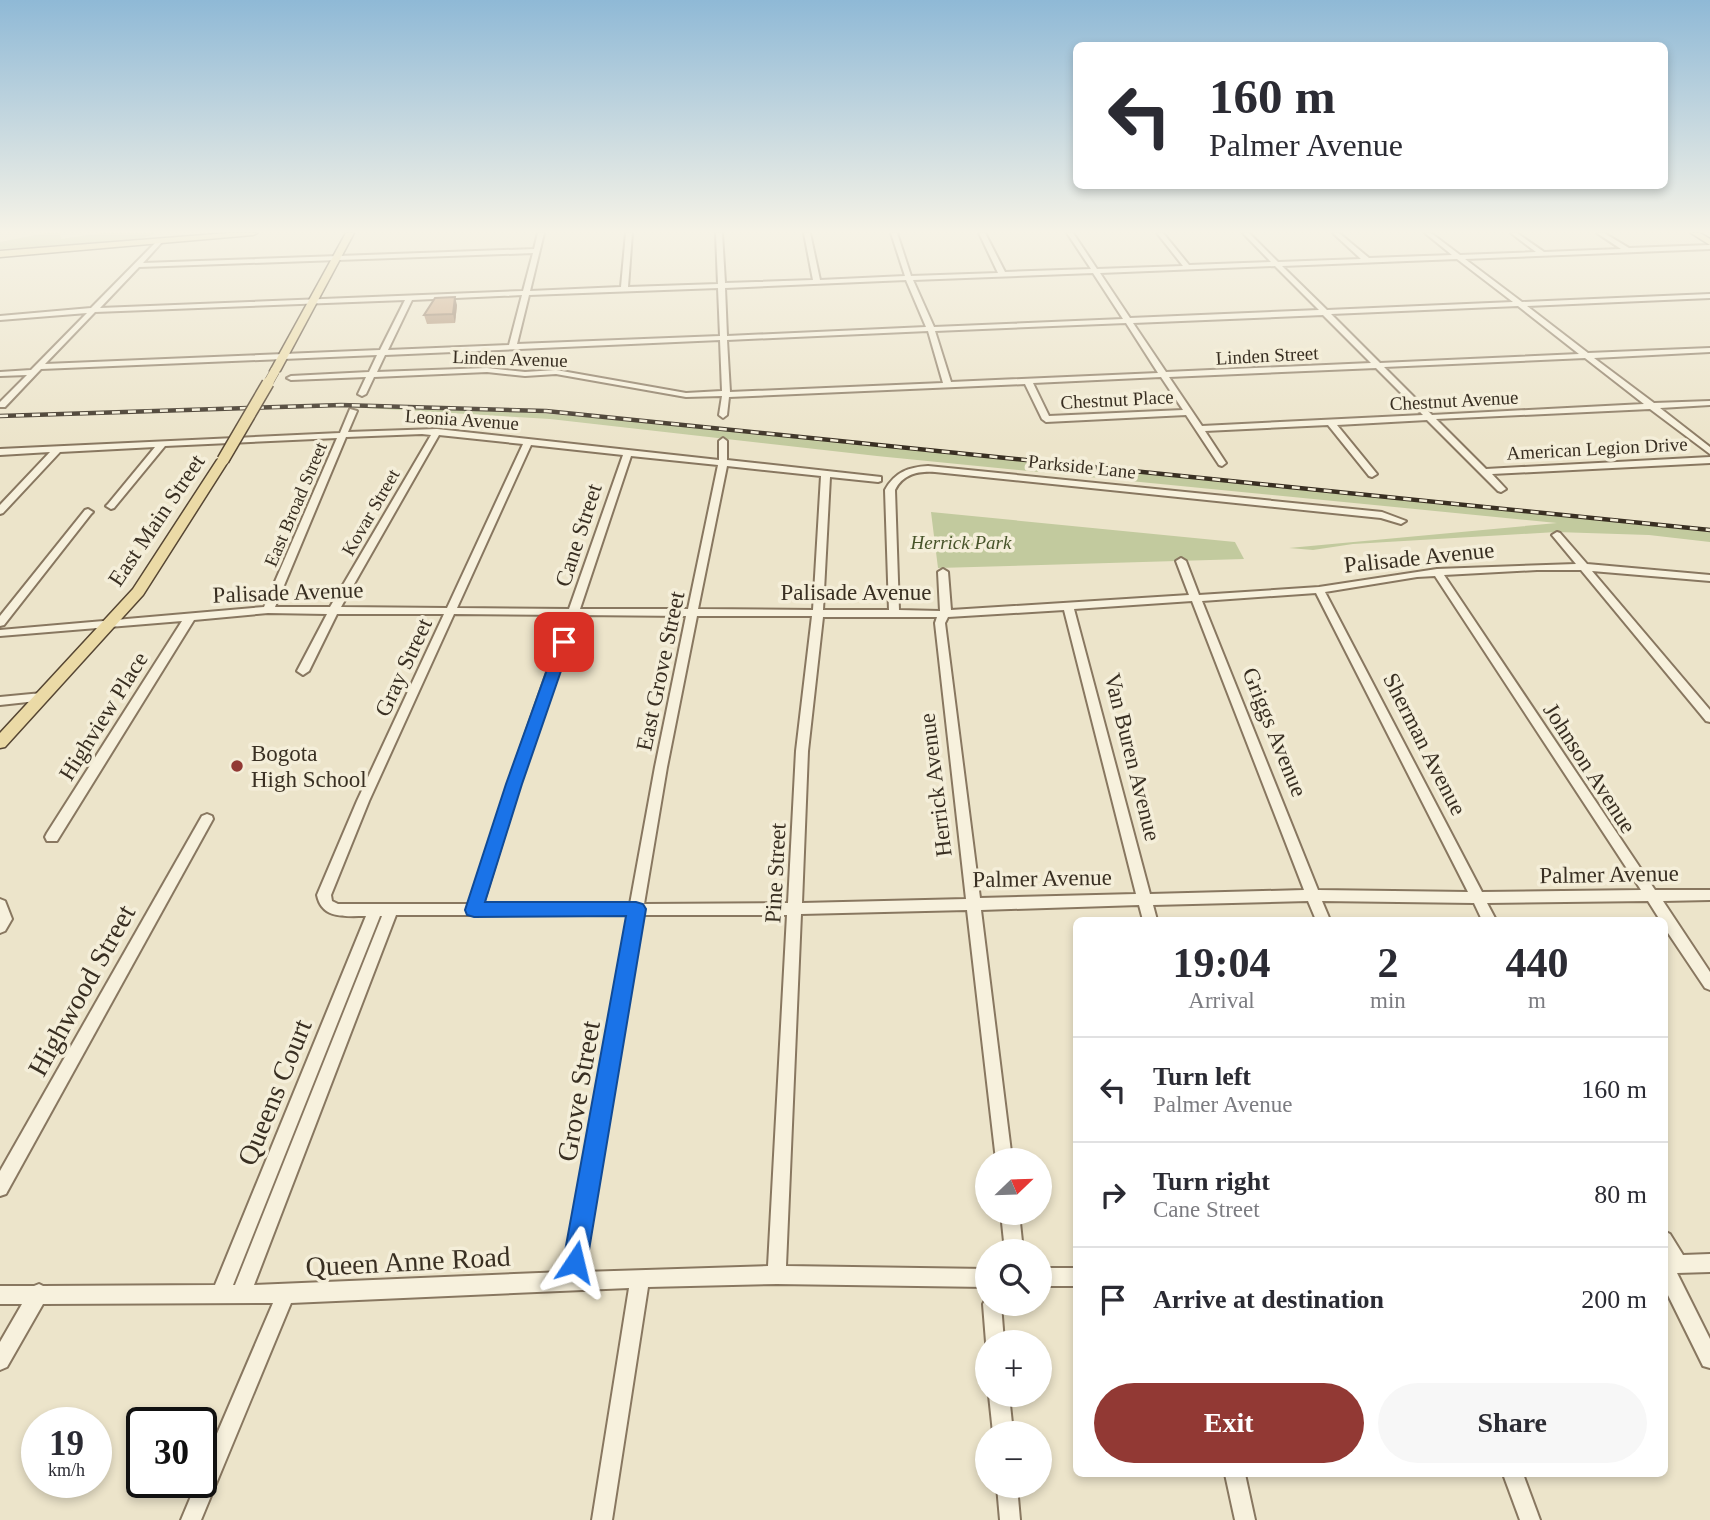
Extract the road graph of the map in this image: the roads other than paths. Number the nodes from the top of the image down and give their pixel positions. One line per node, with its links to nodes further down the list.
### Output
1 (102, 304): 11 (street)
2 (260, 304): 11 (street)
3 (311, 304): 21 (main road, East Main Street)
4 (407, 304): 19 (street)
5 (524, 304): 17 (street)
6 (722, 304): 16 (street)
7 (920, 304): 15 (street)
8 (1117, 304): 14 (street)
9 (1315, 304): 12 (street)
10 (1519, 304): 12 (street); 20 (street)
11 (96, 310): 13 (street); 23 (street)
12 (1325, 314): 14 (street); 22 (street)
13 (0, 318)
14 (1129, 322): 15 (street); 27 (street)
15 (931, 329): 16 (street); 30 (street)
16 (723, 339): 17 (street); 33 (street)
17 (510, 348): 19 (street); 24 (street)
18 (1710, 351): 20 (street, Linden Street)
19 (383, 353): 21 (street); 25 (street)
20 (1586, 355): 22 (street, Linden Street); 36 (street)
21 (282, 357): 23 (street); 83 (main road, East Main Street, bridge)
22 (1379, 365): 27 (street, Linden Street); 40 (street)
23 (37, 369): 26 (street); 35 (street)
24 (501, 372): 25 (street, Linden Avenue); 33 (street, Linden Avenue)
25 (374, 373): 28 (street, Linden Avenue); 32 (street)
26 (0, 374)
27 (1164, 376): 29 (street, Linden Street); 38 (street)
28 (291, 378)
29 (1028, 382): 30 (street, Linden Street); 38 (street, Chestnut Place)
30 (948, 386): 31 (street, Linden Street)
31 (867, 390): 33 (street, Linden Avenue)
32 (362, 394)
33 (726, 394): 39 (street)
34 (1710, 403): 36 (street, Chestnut Avenue)
35 (2, 405)
36 (1652, 406): 40 (street, Chestnut Avenue); 49 (street)
37 (353, 411): 44 (street, East Broad Street)
38 (1189, 412): 42 (street)
39 (723, 415)
40 (1429, 416): 41 (street, Chestnut Avenue); 55 (street)
41 (1330, 422): 42 (street, Chestnut Avenue); 57 (street)
42 (1200, 429): 54 (street)
43 (438, 432): 44 (street, Leonia Avenue); 45 (street, Leonia Avenue); 74 (street, Kovar Street)
44 (344, 434): 47 (street, Leonia Avenue); 73 (street, East Broad Street)
45 (529, 441): 51 (street, Leonia Avenue); 75 (street, Gray Street)
46 (723, 441): 53 (street, East Grove Street)
47 (162, 444): 48 (street, Leonia Avenue); 60 (street)
48 (57, 450): 50 (street, Leonia Avenue); 61 (street)
49 (1710, 451)
50 (0, 452)
51 (628, 453): 53 (street, Leonia Avenue); 76 (street, Cane Street)
52 (1710, 460): 55 (street, American Legion Drive)
53 (723, 462): 56 (street, Leonia Avenue); 77 (street, East Grove Street)
54 (1222, 463)
55 (1485, 472): 59 (street)
56 (826, 473): 58 (street, Leonia Avenue); 78 (street, Pine Street)
57 (1372, 474)
58 (878, 479)
59 (1501, 489)
60 (111, 506)
61 (0, 511)
62 (88, 512): 82 (street)
63 (1401, 521): 79 (street, Parkside Lane)
64 (1557, 536): 66 (street)
65 (1181, 561): 71 (street, Griggs Avenue)
66 (1585, 567): 68 (street, Palisade Avenue); 69 (street, Palisade Avenue); 88 (street)
67 (943, 572): 80 (street, Herrick Avenue)
68 (1437, 572): 70 (street, Palisade Avenue); 94 (street, Johnson Avenue)
69 (1710, 578)
70 (1319, 590): 71 (street, Palisade Avenue); 95 (street, Sherman Avenue)
71 (1195, 598): 72 (street, Palisade Avenue); 92 (street, Griggs Avenue)
72 (1069, 606): 80 (street, Palisade Avenue); 96 (street, Van Buren Avenue)
73 (268, 610): 74 (street, Palisade Avenue); 81 (street, Palisade Avenue)
74 (334, 610): 75 (street, Palisade Avenue); 85 (street)
75 (453, 610): 76 (street, Palisade Avenue); 101 (street, Gray Street)
76 (575, 610): 77 (street, Palisade Avenue); 102 (street, Cane Street)
77 (694, 612): 78 (street, Palisade Avenue); 99 (street, East Grove Street)
78 (817, 613): 79 (street, Palisade Avenue); 100 (street, Pine Street)
79 (894, 613): 80 (street, Palisade Avenue)
80 (945, 614): 97 (street, Herrick Avenue)
81 (190, 617): 83 (street, Palisade Avenue); 91 (street, Highview Place)
82 (0, 623)
83 (109, 624): 84 (street, Palisade Avenue); 86 (main road, East Main Street)
84 (0, 633)
85 (303, 671)
86 (42, 697): 87 (street); 89 (main road, East Main Street)
87 (0, 701)
88 (1710, 718)
89 (0, 743)
90 (207, 819): 111 (street, Highwood Street)
91 (52, 837)
92 (1313, 895): 95 (street, Palmer Avenue); 96 (street, Palmer Avenue); 104 (street, Griggs Avenue)
93 (1710, 895): 94 (street, Palmer Avenue)
94 (1649, 896): 95 (street, Palmer Avenue); 106 (street, Johnson Avenue)
95 (1477, 898): 105 (street, Sherman Avenue)
96 (1144, 899): 97 (street, Palmer Avenue); 103 (street, Van Buren Avenue)
97 (974, 903): 100 (street, Palmer Avenue); 110 (street, Herrick Avenue)
98 (0, 905): 108 (street)
99 (636, 909): 100 (street, Palmer Avenue); 102 (street, Palmer Avenue); 119 (street, Grove Street)
100 (794, 909): 114 (street, Pine Street)
101 (383, 910): 102 (street, Palmer Avenue); 121 (street, Queens Court); 122 (street, Queens Court)
102 (474, 910)
103 (1149, 917)
104 (1322, 917)
105 (1487, 917)
106 (1663, 917)
107 (1668, 924): 109 (street, Johnson Avenue)
108 (0, 927)
109 (1710, 985)
110 (1003, 1148)
111 (0, 1188)
112 (1710, 1263): 113 (street)
113 (1669, 1265): 125 (street)
114 (777, 1275): 116 (street, Queen Anne Road); 117 (street, Queen Anne Road)
115 (1073, 1277): 118 (street)
116 (640, 1278): 119 (street, Queen Anne Road); 131 (street)
117 (975, 1278)
118 (1052, 1278)
119 (572, 1281): 123 (street, Queen Anne Road)
120 (39, 1293): 121 (street, Queen Anne Road); 124 (street, Queen Anne Road); 126 (street)
121 (221, 1293): 122 (street, Queen Anne Road)
122 (241, 1294): 123 (street, Queen Anne Road)
123 (286, 1294): 130 (street)
124 (0, 1295)
125 (1710, 1359)
126 (0, 1360)
127 (1236, 1477): 133 (street)
128 (1514, 1477): 134 (street)
129 (1008, 1498): 132 (street)
130 (191, 1520)
131 (602, 1520)
132 (1010, 1520)
133 (1245, 1520)
134 (1530, 1520)

